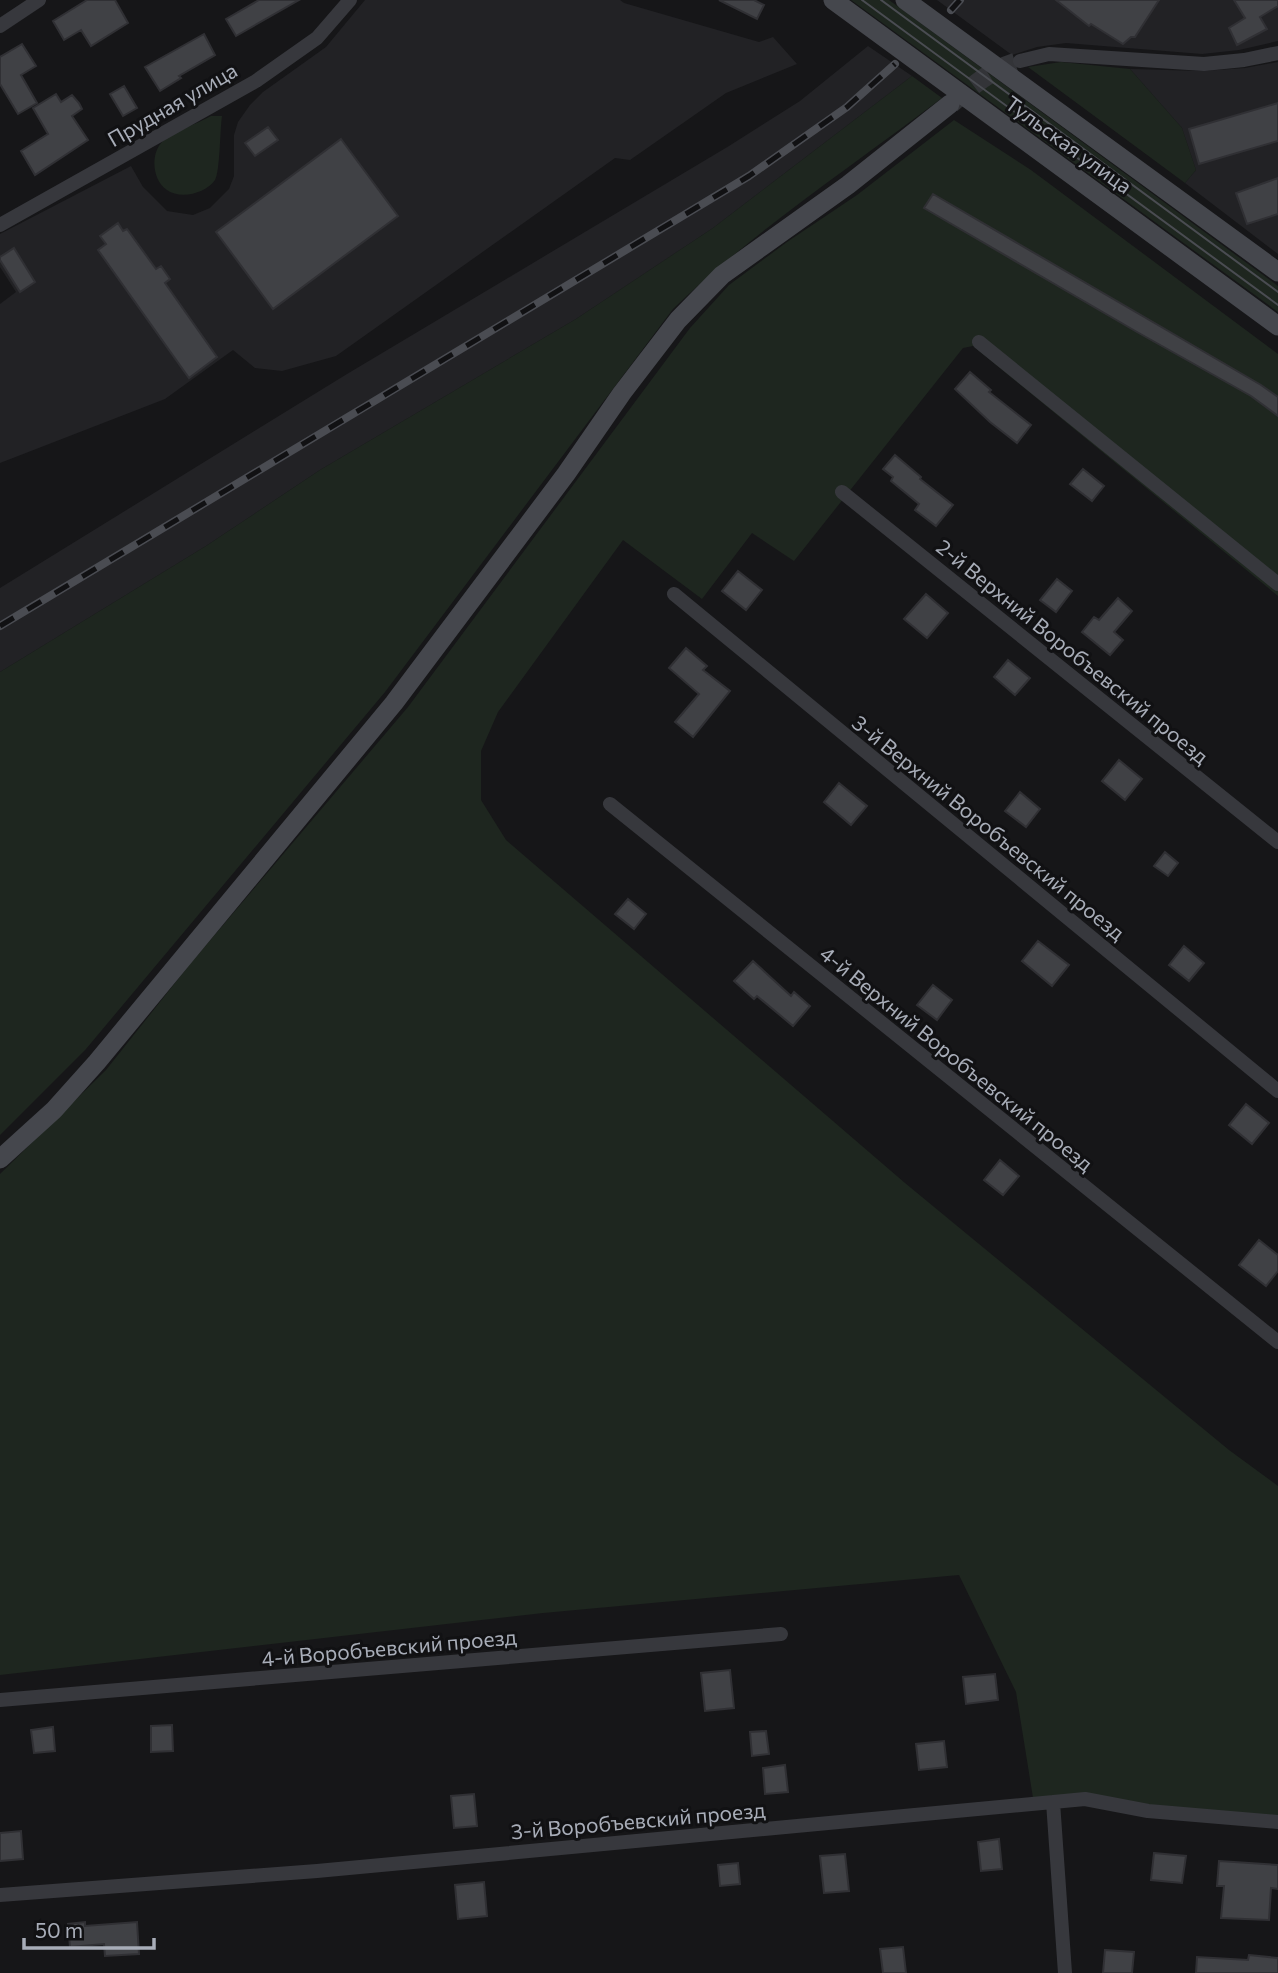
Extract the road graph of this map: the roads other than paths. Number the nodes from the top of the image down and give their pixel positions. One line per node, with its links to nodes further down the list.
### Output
1 (39, 0): 5 (street)
2 (350, 0): 9 (street, Прудная улица)
3 (833, 0): 11 (street, Тульская улица)
4 (905, 0): 10 (street, Тульская улица)
5 (0, 26)
6 (1278, 53): 7 (street)
7 (1020, 61)
8 (950, 104): 19 (street)
9 (0, 225)
10 (1278, 272)
11 (1278, 326)
12 (979, 342): 14 (street)
13 (842, 492): 17 (street, 2-й Верхний Воробъевский проезд)
14 (1278, 584)
15 (674, 594): 18 (street, 3-й Верхний Воробъевский проезд)
16 (610, 804): 20 (street, 4-й Верхний Воробъевский проезд)
17 (1278, 842)
18 (1278, 1091)
19 (0, 1159)
20 (1278, 1342)
21 (781, 1634): 22 (street, 4-й Воробъевский проезд)
22 (0, 1700)
23 (1053, 1802): 24 (street, 3-й Воробъевский проезд); 25 (street, 3-й Воробъевский проезд); 26 (street)
24 (1278, 1822)
25 (0, 1895)
26 (1065, 1973)

